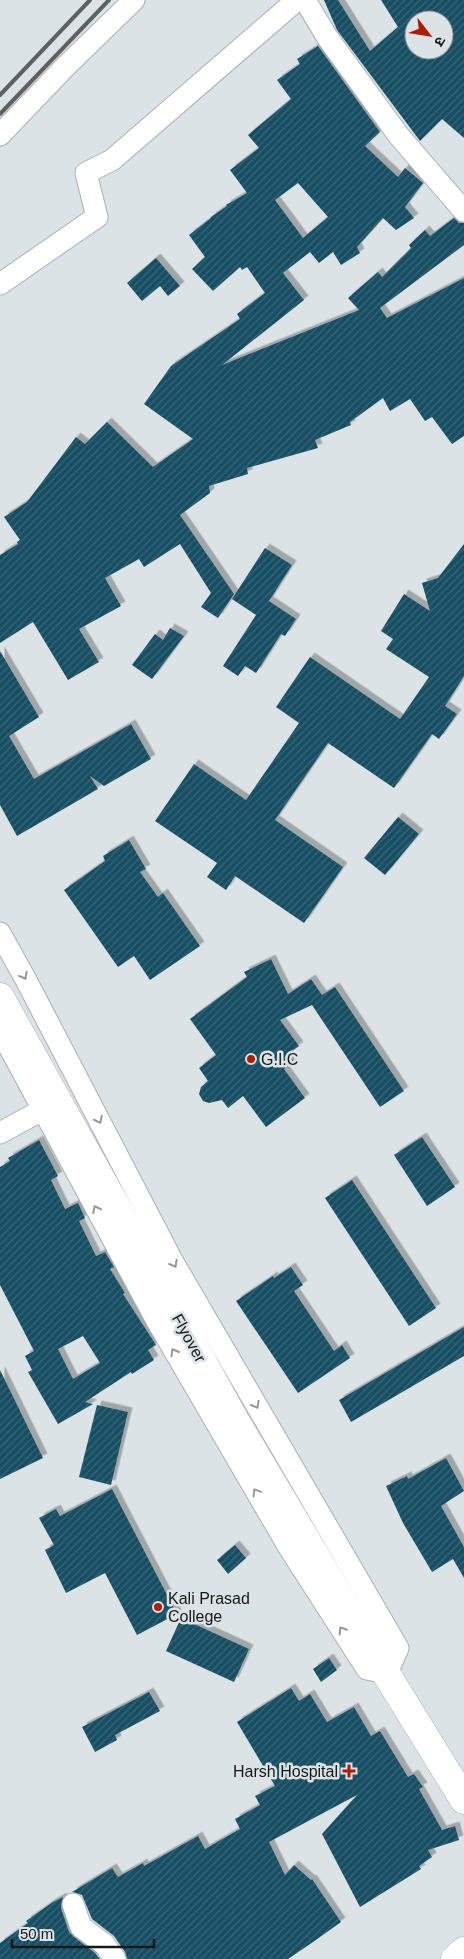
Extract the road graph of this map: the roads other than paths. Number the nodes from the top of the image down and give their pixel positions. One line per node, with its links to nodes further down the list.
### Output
1 (134, 0): 4 (street)
2 (296, 0): 6 (street)
3 (305, 0): 5 (street)
4 (0, 135)
5 (464, 211)
6 (0, 284)
7 (0, 933): 12 (street, one-way to 12)
8 (0, 997): 12 (main road, Flyover)
9 (0, 1030): 10 (street)
10 (44, 1108): 11 (street); 12 (street, one-way to 10)
11 (0, 1133)
12 (380, 1664): 13 (main road, Flyover)
13 (464, 1800)
14 (73, 1904): 16 (street)
15 (464, 1952): 17 (main road)
16 (115, 1959)
17 (455, 1959)

